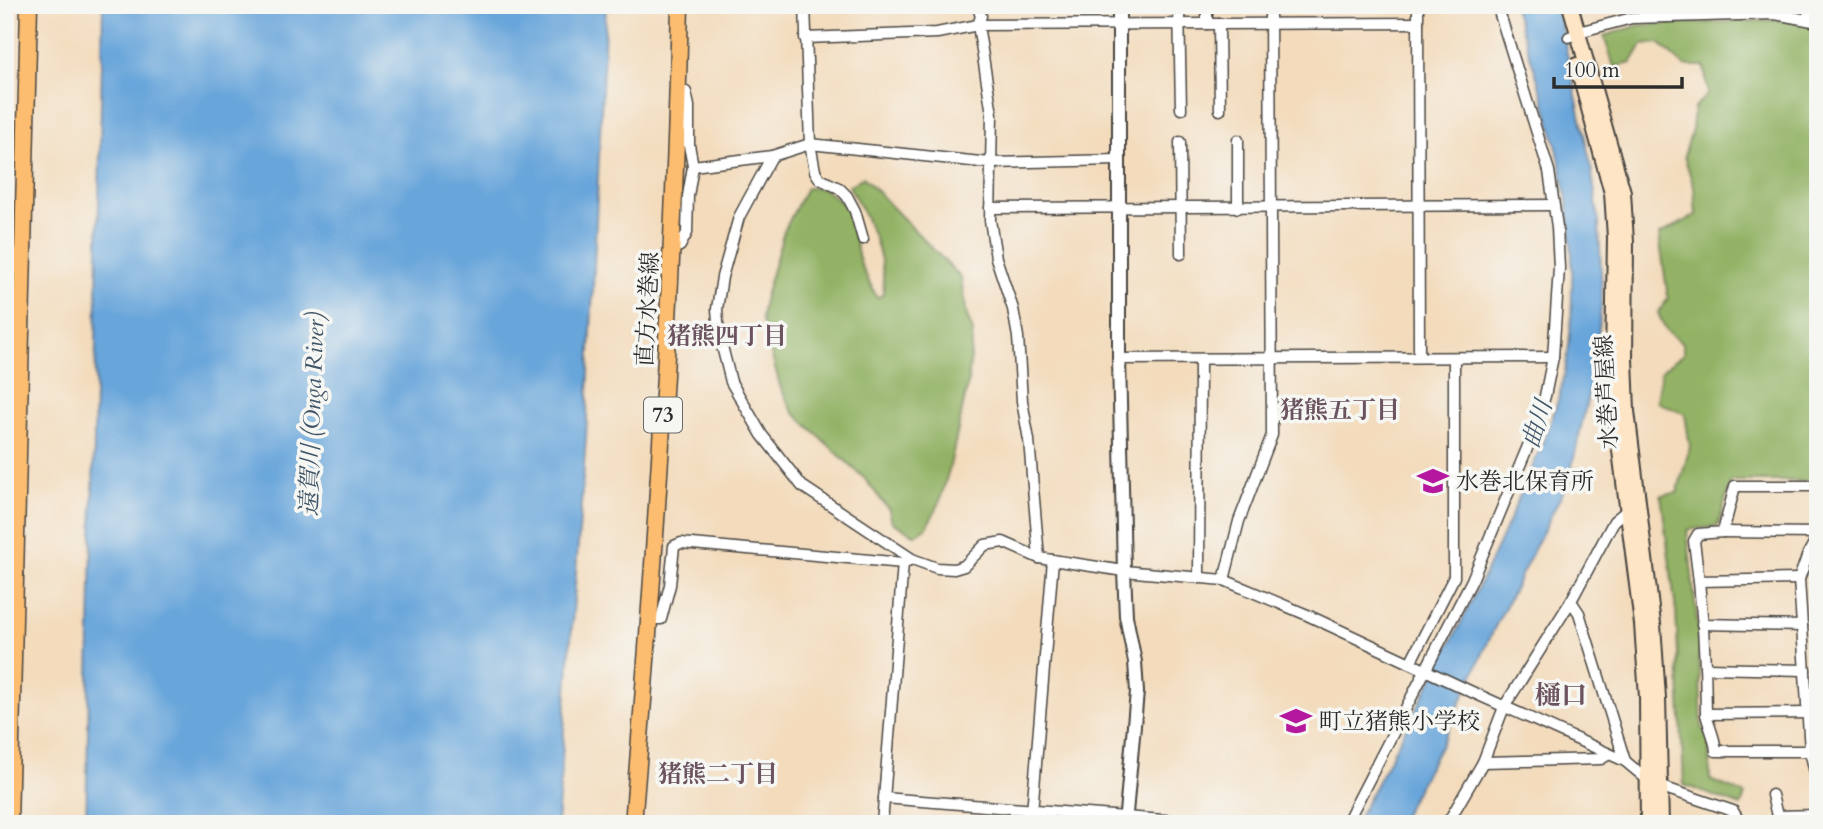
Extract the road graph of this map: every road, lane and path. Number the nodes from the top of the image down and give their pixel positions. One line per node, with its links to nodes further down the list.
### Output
1 (29, 5): 45 (main road)
2 (680, 5): 24 (main road, 直方水巻線 / 73)
3 (805, 5): 23 (street)
4 (977, 5): 20 (street)
5 (1119, 5): 21 (street)
6 (1179, 5): 16 (street)
7 (1207, 5): 17 (street)
8 (1270, 5): 19 (street)
9 (1418, 5): 15 (street)
10 (1497, 5): 34 (street)
11 (1560, 5): 22 (main road, 水巻芦屋線)
12 (1570, 5): 22 (main road, 水巻芦屋線)
13 (1809, 5): 14 (street)
14 (1813, 21): 22 (street)
15 (1418, 23): 19 (street); 35 (street)
16 (1179, 24): 17 (street); 21 (street); 25 (street)
17 (1207, 24): 18 (street)
18 (1219, 24): 19 (street); 26 (street)
19 (1270, 24): 37 (street)
20 (978, 25): 21 (street); 23 (street); 32 (street)
21 (1119, 25): 31 (street)
22 (1574, 35): 53 (main road, 水巻芦屋線)
23 (805, 38): 29 (street)
24 (678, 88): 33 (street); 43 (main road, 直方水巻線 / 73)
25 (1181, 109)
26 (1220, 110)
27 (1238, 140): 40 (street)
28 (1180, 142): 39 (street)
29 (810, 144): 30 (street); 32 (street); 41 (street)
30 (772, 156): 33 (street); 58 (street)
31 (1118, 160): 32 (street); 36 (street)
32 (990, 163): 38 (street)
33 (693, 166): 43 (street)
34 (1553, 205): 35 (street); 47 (street)
35 (1417, 206): 37 (street); 46 (street)
36 (1119, 207): 38 (street); 39 (street); 49 (street)
37 (1271, 207): 40 (street); 50 (street)
38 (990, 208): 56 (street)
39 (1181, 208): 40 (street); 44 (street)
40 (1238, 208)
41 (863, 239)
42 (5, 240): 45 (street)
43 (673, 249): 65 (main road, 直方水巻線 / 73)
44 (1181, 254)
45 (22, 278): 86 (main road)
46 (1419, 357): 48 (street); 50 (street)
47 (1553, 357): 48 (street); 70 (street)
48 (1454, 358): 68 (street)
49 (1119, 359): 51 (street); 59 (street)
50 (1272, 359): 51 (street); 62 (street)
51 (1200, 360): 60 (street)
52 (1818, 486): 54 (street)
53 (1633, 507): 64 (street); 79 (main road, 水巻芦屋線)
54 (1723, 532): 55 (street); 63 (street)
55 (1818, 535): 61 (street)
56 (1039, 558): 57 (street); 58 (street)
57 (1053, 560): 59 (street); 83 (street)
58 (908, 561): 65 (street); 82 (street)
59 (1124, 571): 60 (street); 85 (street)
60 (1199, 578): 62 (street)
61 (1799, 579): 63 (street); 67 (street)
62 (1224, 580): 68 (street)
63 (1699, 581): 66 (street)
64 (1572, 601): 72 (street); 77 (street)
65 (650, 619): 87 (main road, 直方水巻線 / 73)
66 (1702, 624): 67 (street); 69 (street)
67 (1802, 626): 71 (street)
68 (1410, 663): 70 (street)
69 (1706, 668): 71 (street); 73 (street)
70 (1425, 669): 72 (street); 91 (street)
71 (1805, 670): 74 (street)
72 (1504, 707): 76 (street); 78 (street)
73 (1706, 713): 74 (street); 75 (street)
74 (1809, 713): 75 (street)
75 (1810, 751): 80 (street)
76 (1609, 754): 77 (street); 78 (street)
77 (1625, 761): 79 (street)
78 (1483, 762): 92 (street)
79 (1654, 784): 93 (main road, 水巻芦屋線); 94 (main road, 水巻芦屋線); 95 (street)
80 (1818, 785)
81 (1772, 795): 84 (street)
82 (884, 798): 83 (street); 88 (street)
83 (1032, 810): 85 (street); 89 (street)
84 (1818, 815)
85 (1125, 820): 90 (street)
86 (9, 824)
87 (633, 824)
88 (882, 824)
89 (1031, 824)
90 (1214, 824)
91 (1346, 824)
92 (1447, 824)
93 (1648, 824)
94 (1661, 824)
95 (1741, 824)

